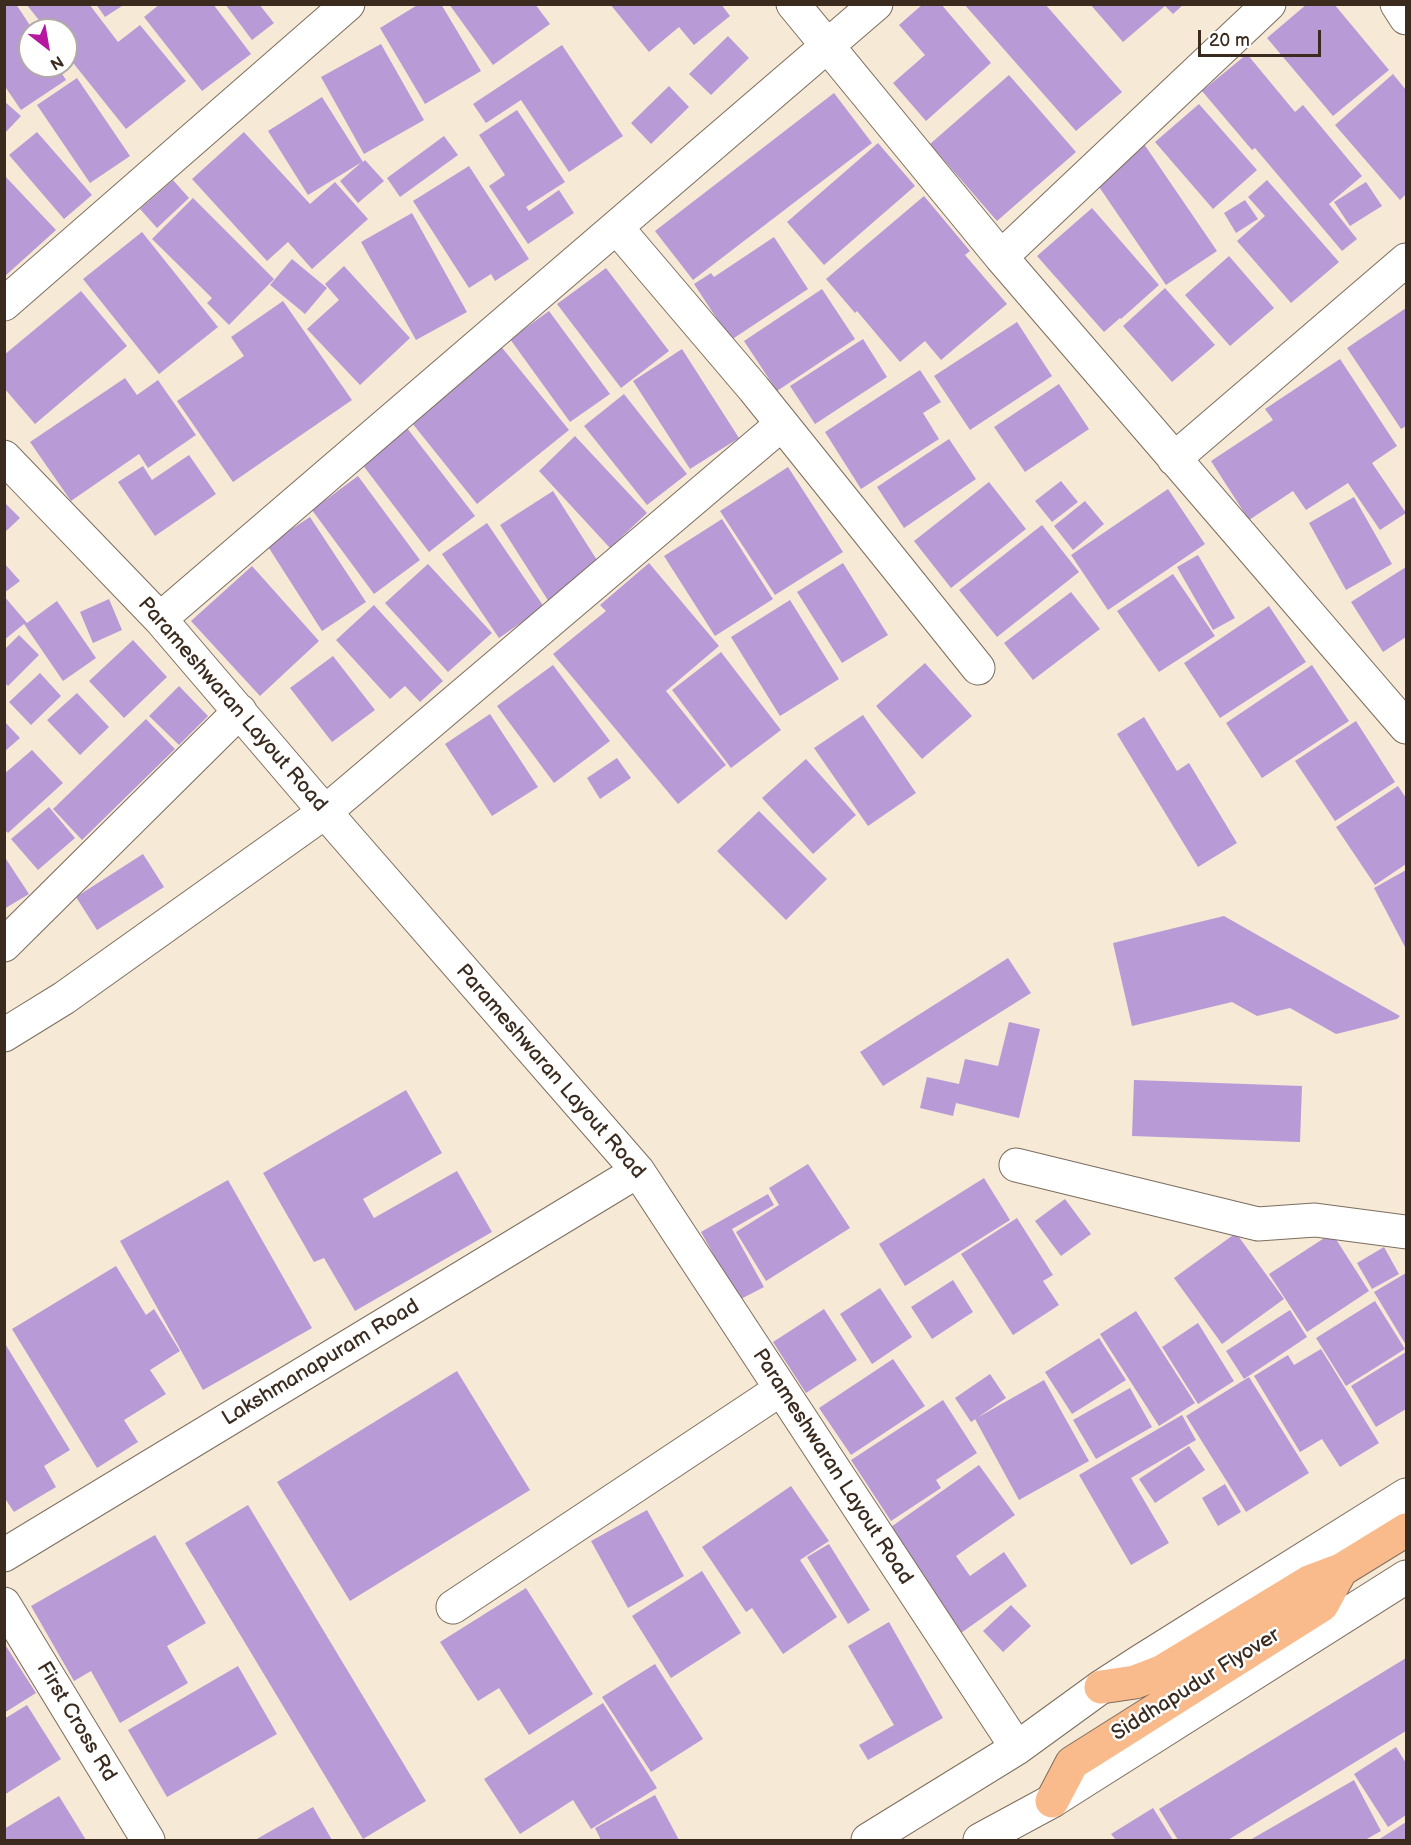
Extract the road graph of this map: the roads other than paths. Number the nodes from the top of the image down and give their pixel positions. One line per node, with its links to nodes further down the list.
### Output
1 (348, 4): 11 (street)
2 (793, 4): 7 (street)
3 (876, 4): 7 (street)
4 (1269, 4): 9 (street)
5 (1396, 4): 6 (street)
6 (1407, 18)
7 (828, 47): 8 (street); 9 (street)
8 (617, 228): 12 (street); 15 (street)
9 (1001, 258): 14 (street)
10 (1407, 260): 14 (street)
11 (4, 304)
12 (782, 424): 16 (street); 19 (street)
13 (4, 457): 15 (street, Parameshwaran Layout Road)
14 (1174, 459): 18 (street)
15 (160, 620): 17 (street, Parameshwaran Layout Road)
16 (978, 668)
17 (240, 711): 19 (street, Parameshwaran Layout Road); 20 (street)
18 (1407, 727)
19 (325, 812): 21 (street); 23 (street, Parameshwaran Layout Road)
20 (4, 945)
21 (4, 1035)
22 (1016, 1165): 24 (street)
23 (638, 1171): 25 (street, Parameshwaran Layout Road); 28 (street, Lakshmanapuram Road)
24 (1407, 1232)
25 (782, 1389): 31 (street); 34 (street, Parameshwaran Layout Road)
26 (1407, 1495): 33 (street)
27 (1407, 1530): 32 (main road, Siddhapudur Flyover)
28 (4, 1555)
29 (1407, 1577): 35 (street)
30 (4, 1604): 36 (street, First Cross Rd)
31 (453, 1607)
32 (1215, 1656): 33 (main road, Siddhapudur Flyover); 35 (main road, Siddhapudur Flyover)
33 (1101, 1687): 34 (street)
34 (1017, 1748): 37 (street)
35 (1052, 1801): 38 (street)
36 (148, 1840)
37 (868, 1840)
38 (980, 1840)

